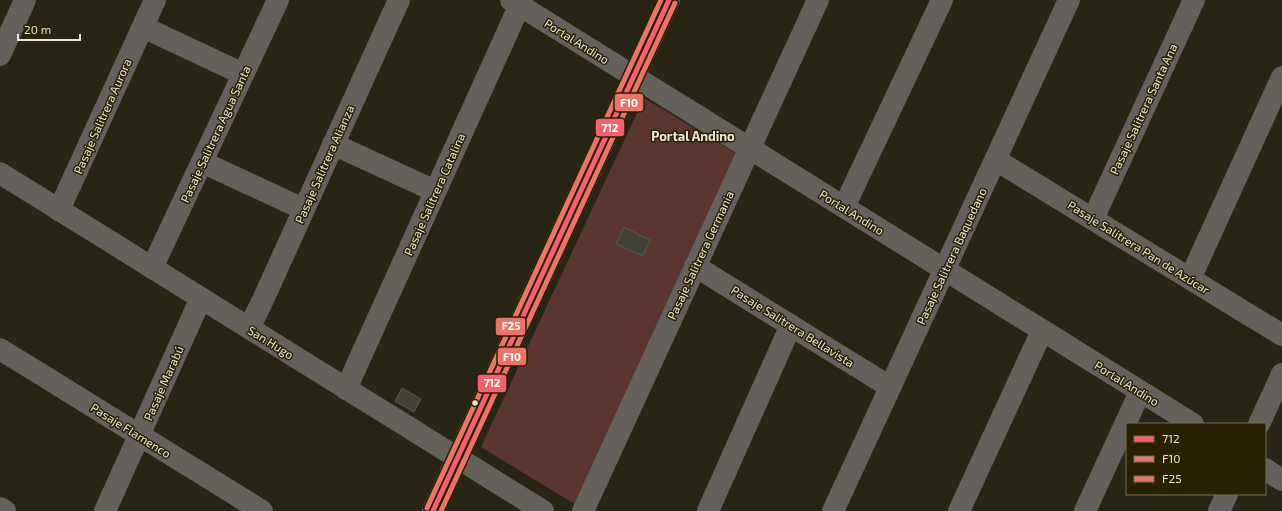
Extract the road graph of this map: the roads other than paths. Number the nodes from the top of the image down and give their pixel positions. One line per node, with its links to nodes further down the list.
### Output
1 (25, 0): 12 (street)
2 (155, 0): 11 (street, Pasaje Salitrera Aurora)
3 (278, 0): 13 (street, Pasaje Salitrera Agua Santa)
4 (399, 0): 16 (street, Pasaje Salitrera Alianza)
5 (669, 0): 14 (main road)
6 (818, 0): 17 (street, Pasaje Salitrera Germania)
7 (942, 0): 22 (street)
8 (1069, 0): 18 (street, Pasaje Salitrera Baquedano)
9 (1194, 0): 25 (street, Pasaje Salitrera Santa Ana)
10 (517, 2): 14 (street, Portal Andino); 21 (street, Pasaje Salitrera Catalina)
11 (143, 27): 13 (street); 24 (street, Pasaje Salitrera Aurora)
12 (0, 55)
13 (243, 74): 19 (street, Pasaje Salitrera Agua Santa)
14 (633, 76): 17 (street, Portal Andino); 43 (main road)
15 (1282, 77): 29 (street)
16 (333, 144): 21 (street); 23 (street, Pasaje Salitrera Alianza)
17 (750, 148): 22 (street, Portal Andino); 26 (street, Pasaje Salitrera Germania)
18 (996, 160): 25 (street, Pasaje Salitrera Pan de Azúcar); 28 (street, Pasaje Salitrera Baquedano)
19 (202, 162): 23 (street); 27 (street, Pasaje Salitrera Agua Santa)
20 (0, 173): 24 (street, San Hugo)
21 (435, 191): 38 (street, Pasaje Salitrera Catalina)
22 (844, 207): 28 (street, Portal Andino)
23 (303, 209): 32 (street, Pasaje Salitrera Alianza)
24 (59, 210): 27 (street, San Hugo)
25 (1093, 219): 29 (street, Pasaje Salitrera Pan de Azúcar)
26 (695, 266): 31 (street, Pasaje Salitrera Bellavista); 53 (street, Pasaje Salitrera Germania)
27 (152, 268): 30 (street, San Hugo)
28 (945, 270): 33 (street, Portal Andino); 37 (street, Pasaje Salitrera Baquedano)
29 (1190, 278): 34 (street, Pasaje Salitrera Pan de Azúcar)
30 (201, 298): 32 (street, San Hugo); 42 (street, Pasaje Marabú)
31 (791, 326): 37 (street, Pasaje Salitrera Bellavista); 54 (street)
32 (248, 328): 38 (street, San Hugo)
33 (1042, 331): 39 (street, Portal Andino); 56 (street)
34 (1282, 335)
35 (0, 348): 42 (street, Pasaje Flamenco)
36 (1282, 374): 41 (street)
37 (890, 387): 55 (street, Pasaje Salitrera Baquedano)
38 (346, 389): 43 (street, San Hugo)
39 (1140, 392): 40 (street, Portal Andino); 57 (street)
40 (1191, 423)
41 (1259, 423)
42 (139, 435): 49 (street, Pasaje Marabú); 50 (street, Pasaje Flamenco)
43 (458, 458): 51 (main road); 52 (street, San Hugo)
44 (1266, 470): 45 (street)
45 (1282, 480)
46 (1227, 495): 58 (street)
47 (0, 508): 48 (street)
48 (5, 511)
49 (105, 511)
50 (262, 511)
51 (433, 511)
52 (543, 511)
53 (583, 511)
54 (708, 511)
55 (833, 511)
56 (959, 511)
57 (1085, 511)
58 (1219, 511)

